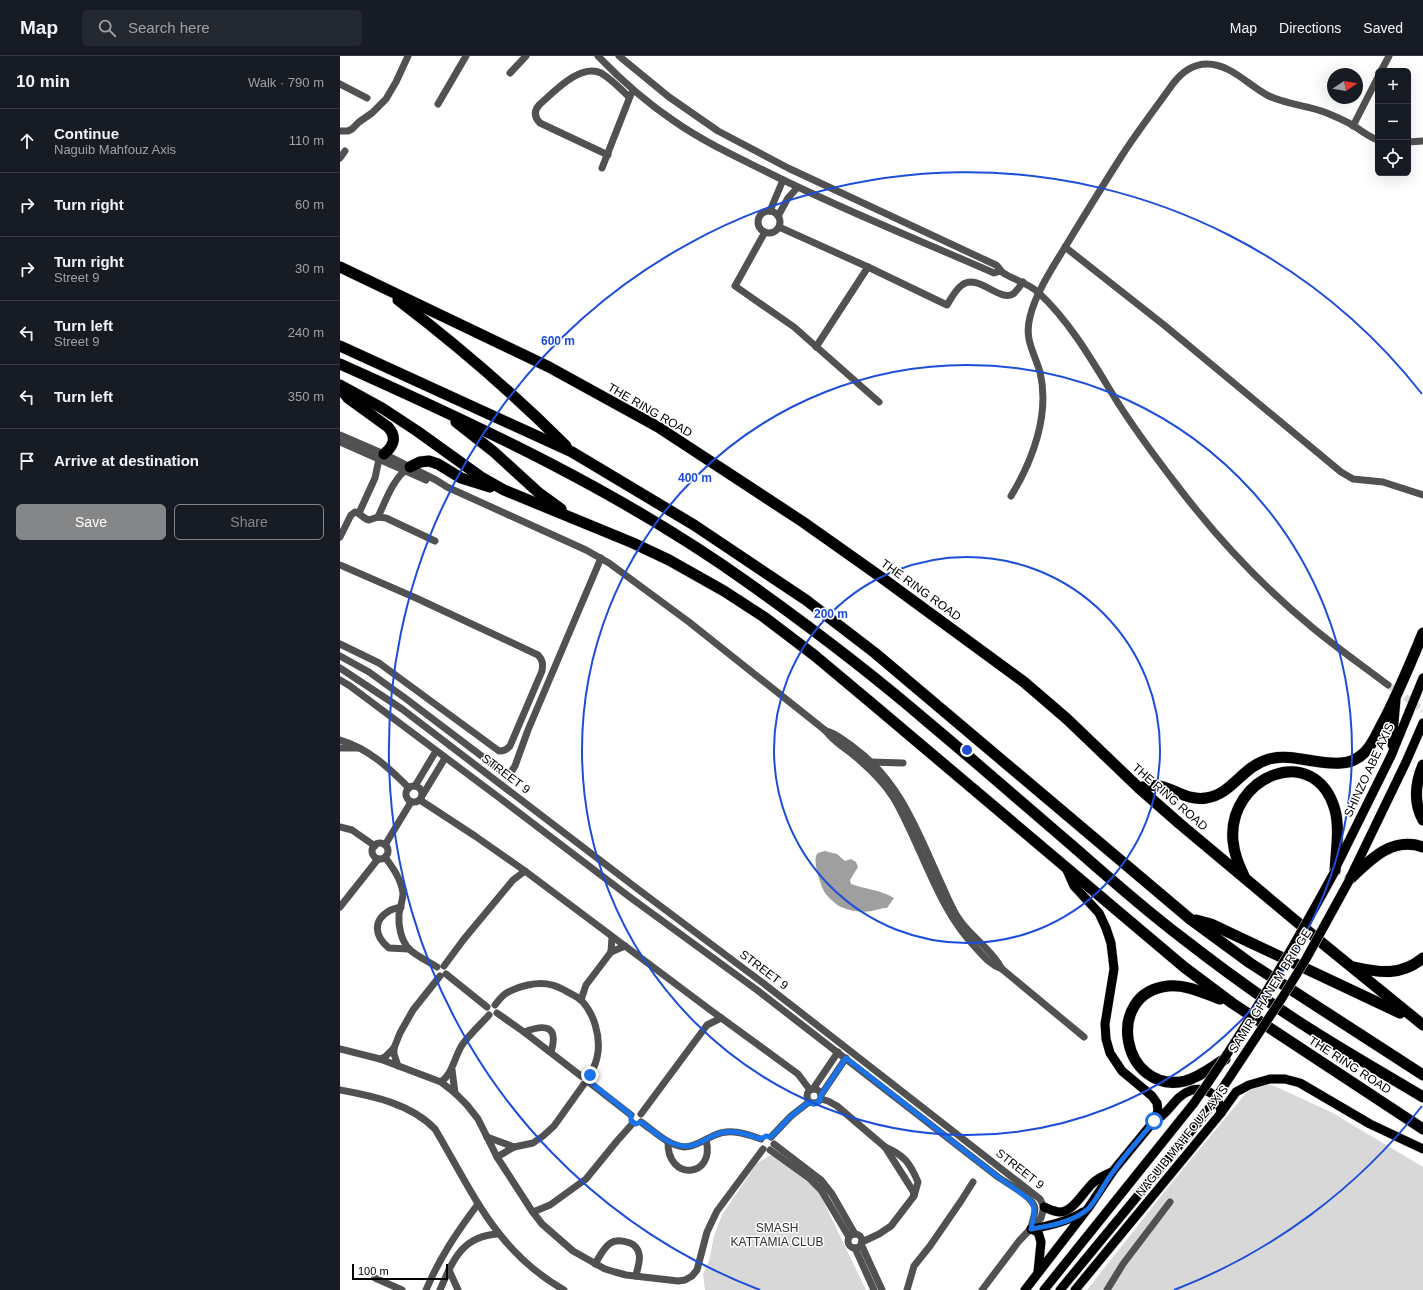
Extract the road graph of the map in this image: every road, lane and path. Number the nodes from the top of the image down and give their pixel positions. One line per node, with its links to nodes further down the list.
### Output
1 (408, 56): 16 (street)
2 (466, 56): 14 (street)
3 (526, 56): 8 (street)
4 (598, 56): 11 (street)
5 (619, 56): 33 (street)
6 (1388, 56): 7 (street)
7 (1382, 68)
8 (510, 73)
9 (1375, 83): 15 (street)
10 (340, 84): 13 (street)
11 (633, 89): 12 (street); 24 (street)
12 (629, 97): 21 (street); 21 (street)
13 (367, 98)
14 (438, 104)
15 (1353, 126): 17 (street); 30 (street)
16 (340, 131)
17 (1375, 139)
18 (1423, 141): 19 (street)
19 (1411, 142)
20 (345, 151): 22 (street)
21 (608, 155): 23 (street)
22 (340, 158)
23 (602, 168)
24 (783, 180): 25 (street); 26 (street)
25 (797, 188): 27 (street); 33 (street)
26 (770, 211): 27 (street); 29 (street)
27 (778, 216): 28 (street)
28 (779, 227): 29 (street); 32 (street)
29 (765, 232): 38 (street)
30 (1065, 247): 36 (street); 50 (street)
31 (340, 267): 35 (highway, THE RING ROAD)
32 (868, 267): 34 (street); 38 (street)
33 (1001, 271): 34 (street)
34 (1023, 282): 36 (street)
35 (380, 285): 46 (highway); 85 (highway, THE RING ROAD)
36 (1039, 293): 51 (street); 66 (street)
37 (340, 346): 46 (highway)
38 (816, 347): 42 (street)
39 (340, 364): 43 (highway, THE RING ROAD)
40 (340, 385): 49 (highway, THE RING ROAD)
41 (340, 388): 47 (highway)
42 (879, 402)
43 (438, 408): 54 (highway); 147 (highway, THE RING ROAD)
44 (340, 435): 47 (street)
45 (340, 442): 47 (street)
46 (572, 452): 107 (highway)
47 (382, 457): 48 (street); 52 (street)
48 (408, 469): 49 (highway); 53 (street); 57 (street)
49 (504, 490): 54 (highway, THE RING ROAD)
50 (1423, 495)
51 (1011, 496)
52 (359, 513): 53 (street); 55 (street)
53 (378, 517): 56 (street)
54 (579, 522): 97 (highway, THE RING ROAD)
55 (340, 537)
56 (435, 541)
57 (601, 558): 61 (street); 72 (street)
58 (340, 565): 60 (street)
59 (1423, 633): 68 (highway)
60 (340, 644)
61 (340, 656)
62 (340, 668): 69 (street, STREET 9)
63 (1423, 678): 78 (main road, SHINZO ABE AXIS)
64 (340, 680): 67 (street, STREET 9)
65 (340, 685): 67 (street)
66 (1388, 685)
67 (350, 686): 70 (street, STREET 9)
68 (1396, 699): 78 (main road); 85 (highway)
69 (402, 709): 70 (street); 86 (street, STREET 9)
70 (395, 720): 77 (street, STREET 9)
71 (1423, 723): 81 (main road)
72 (826, 731): 80 (street); 109 (street)
73 (340, 740): 76 (street)
74 (1423, 740): 81 (main road)
75 (340, 748): 76 (street)
76 (360, 748): 84 (street)
77 (436, 752): 79 (street, STREET 9); 84 (street)
78 (1391, 756): 99 (main road, SHINZO ABE AXIS)
79 (445, 758): 87 (street); 88 (street, STREET 9)
80 (871, 762): 82 (street); 109 (street)
81 (1406, 762): 101 (main road)
82 (903, 763)
83 (1423, 766): 90 (highway)
84 (412, 787): 87 (street); 89 (street)
85 (1139, 788): 100 (highway, THE RING ROAD)
86 (507, 789): 88 (street); 103 (street, STREET 9)
87 (421, 798): 89 (street); 96 (street)
88 (501, 798): 104 (street, STREET 9)
89 (411, 802): 92 (street)
90 (1423, 820)
91 (340, 827): 93 (street)
92 (385, 845): 93 (street); 95 (street)
93 (375, 846): 95 (street)
94 (1423, 847): 101 (highway)
95 (382, 858): 105 (street); 106 (street)
96 (516, 864): 98 (street); 102 (street)
97 (1066, 868): 122 (highway, THE RING ROAD); 152 (main road)
98 (525, 871): 102 (street); 108 (street)
99 (1334, 871): 100 (highway); 137 (main road, SAMIR GHANEM BRIDGE, bridge)
100 (1245, 877): 115 (highway, THE RING ROAD)
101 (1350, 879): 195 (main road, SAMIR GHANEM BRIDGE, bridge)
102 (513, 880): 114 (street)
103 (639, 890): 104 (street); 117 (street, STREET 9)
104 (631, 898): 119 (street, STREET 9)
105 (340, 907)
106 (401, 907): 111 (street); 111 (street)
107 (1190, 919): 127 (highway); 140 (highway)
108 (612, 937): 110 (street); 112 (street)
109 (973, 941): 130 (street)
110 (625, 946): 112 (street); 124 (street)
111 (409, 949): 114 (street)
112 (610, 952): 118 (street)
113 (1423, 958): 115 (highway)
114 (441, 966): 116 (street)
115 (1350, 966): 127 (highway, THE RING ROAD)
116 (443, 975): 123 (street); 131 (street)
117 (763, 982): 119 (street); 171 (street, STREET 9)
118 (586, 985): 120 (street); 121 (street)
119 (757, 990): 134 (street, STREET 9)
120 (571, 993): 121 (street); 123 (street)
121 (581, 1000): 141 (street)
122 (1232, 1003): 137 (highway, bridge); 155 (highway, THE RING ROAD)
123 (491, 1006): 125 (street)
124 (709, 1010): 126 (street); 128 (street)
125 (493, 1014): 129 (street); 139 (street)
126 (721, 1018): 128 (street); 144 (street)
127 (1419, 1022)
128 (707, 1025): 150 (street)
129 (524, 1032): 133 (street); 133 (street)
130 (1084, 1037)
131 (394, 1048): 136 (street); 138 (street)
132 (340, 1049): 136 (street)
133 (551, 1052): 141 (street)
134 (838, 1052): 135 (street, STREET 9); 144 (street)
135 (846, 1058): 146 (street); 175 (street, STREET 9)
136 (380, 1059): 138 (street)
137 (1225, 1059): 194 (main road, SAMIR GHANEM BRIDGE, bridge)
138 (398, 1066): 142 (street)
139 (452, 1069): 142 (street); 145 (street)
140 (1423, 1075)
141 (588, 1080): 151 (street); 162 (street)
142 (440, 1082): 145 (street)
143 (340, 1090): 169 (street)
144 (811, 1090): 146 (street); 148 (street)
145 (455, 1093): 156 (street)
146 (821, 1097): 148 (street); 161 (street)
147 (1423, 1097)
148 (809, 1102): 160 (street)
149 (1221, 1113): 152 (main road); 163 (main road, NAGUIB MAHFOUZ AXIS); 196 (main road, NAGUIB MAHFOUZ AXIS)
150 (641, 1114): 151 (street); 153 (street)
151 (631, 1115): 154 (street)
152 (1154, 1121): 165 (main road)
153 (641, 1122): 154 (street); 159 (street)
154 (633, 1123): 170 (street)
155 (1423, 1129)
156 (487, 1137): 162 (street); 164 (street)
157 (761, 1139): 158 (street); 160 (street); 160 (street)
158 (706, 1140): 159 (street); 159 (street)
159 (668, 1142)
160 (769, 1145): 177 (street); 182 (street)
161 (885, 1146): 167 (street); 167 (street)
162 (514, 1147): 164 (street)
163 (1423, 1149)
164 (497, 1157): 173 (street)
165 (1113, 1171): 171 (main road); 172 (main road)
166 (973, 1182): 191 (street)
167 (914, 1196): 178 (street)
168 (1170, 1202): 197 (street)
169 (478, 1204): 176 (street); 185 (street)
170 (550, 1205): 173 (street); 174 (street)
171 (1044, 1207): 175 (street, STREET 9)
172 (1089, 1208): 175 (main road); 181 (main road)
173 (533, 1212): 174 (street)
174 (542, 1224): 179 (street)
175 (1031, 1229): 181 (main road); 192 (street)
176 (498, 1234): 180 (street); 188 (street)
177 (852, 1235): 178 (street); 178 (street)
178 (859, 1245): 189 (street); 190 (street)
179 (596, 1264): 182 (street); 182 (street)
180 (449, 1270): 186 (street); 187 (street)
181 (1038, 1273): 193 (main road)
182 (636, 1276)
183 (375, 1278): 184 (street)
184 (402, 1290)
185 (426, 1290)
186 (440, 1290)
187 (458, 1290)
188 (564, 1290)
189 (874, 1290)
190 (882, 1290)
191 (907, 1290)
192 (982, 1290)
193 (1025, 1290)
194 (1044, 1290)
195 (1060, 1290)
196 (1075, 1290)
197 (1107, 1290)

